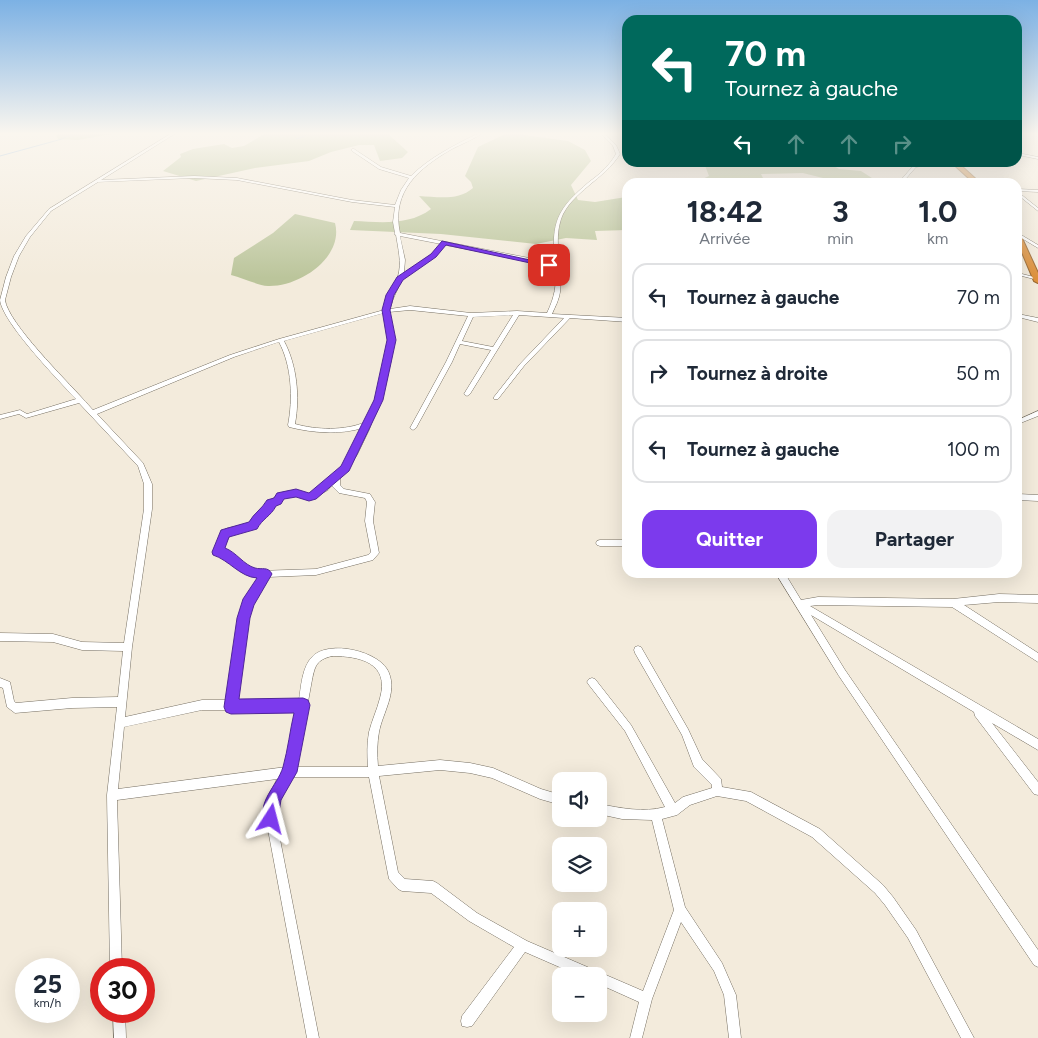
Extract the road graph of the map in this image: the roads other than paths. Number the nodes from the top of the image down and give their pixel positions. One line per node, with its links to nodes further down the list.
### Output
1 (99, 181): 5 (street)
2 (250, 181): 9 (street)
3 (409, 181): 9 (street)
4 (591, 181): 17 (street)
5 (96, 182): 35 (street)
6 (1022, 192): 7 (street)
7 (1038, 192)
8 (1022, 196): 10 (street)
9 (395, 206): 11 (street)
10 (1038, 210)
11 (396, 234): 13 (street); 20 (street)
12 (1022, 237): 15 (street)
13 (444, 243): 16 (street); 20 (street)
14 (1022, 244): 21 (highway)
15 (1038, 247)
16 (549, 265): 17 (street); 18 (street)
17 (557, 265): 18 (street)
18 (558, 271): 24 (street)
19 (1022, 275): 21 (street)
20 (400, 278): 22 (street)
21 (1037, 280)
22 (386, 310): 25 (street); 30 (street); 40 (street)
23 (517, 313): 24 (street); 25 (street); 32 (street)
24 (549, 314): 26 (street)
25 (470, 315): 31 (street)
26 (569, 316): 28 (street); 34 (street)
27 (1022, 317): 29 (street)
28 (622, 320)
29 (1038, 320)
30 (281, 340): 36 (street); 40 (street)
31 (458, 342): 32 (street); 41 (street)
32 (495, 349): 33 (street)
33 (467, 394)
34 (496, 398)
35 (81, 400): 36 (street); 38 (street)
36 (93, 413): 53 (street)
37 (1038, 413): 39 (street)
38 (0, 417)
39 (1022, 420)
40 (368, 424): 42 (street)
41 (413, 428)
42 (336, 478): 47 (street); 47 (street)
43 (1022, 497): 44 (street)
44 (1038, 498)
45 (600, 543): 46 (street)
46 (622, 543)
47 (266, 574): 60 (street)
48 (784, 578): 51 (street)
49 (1038, 599): 50 (street)
50 (953, 602): 51 (street); 55 (street)
51 (800, 604): 61 (street); 76 (street)
52 (0, 637): 53 (street)
53 (128, 648): 58 (street)
54 (638, 650): 67 (street)
55 (1038, 658)
56 (0, 682): 58 (street)
57 (592, 682): 71 (street)
58 (122, 702): 62 (street)
59 (303, 705): 60 (street); 64 (street); 65 (street)
60 (231, 707): 62 (street)
61 (974, 709): 63 (street); 66 (street)
62 (120, 723): 68 (street)
63 (1038, 745)
64 (290, 772): 65 (street); 68 (street); 83 (street)
65 (373, 772): 69 (street); 74 (street)
66 (1038, 790)
67 (717, 791): 71 (street); 86 (street)
68 (112, 795): 75 (street)
69 (552, 797)
70 (607, 811): 72 (street)
71 (673, 811): 72 (street)
72 (656, 816): 73 (street)
73 (680, 910): 79 (street); 85 (street)
74 (523, 945): 77 (street); 80 (street)
75 (116, 958)
76 (1038, 961)
77 (573, 967)
78 (607, 982): 79 (street)
79 (646, 999): 84 (street)
80 (467, 1022)
81 (119, 1023): 82 (street)
82 (120, 1038)
83 (313, 1038)
84 (636, 1038)
85 (735, 1038)
86 (968, 1038)

